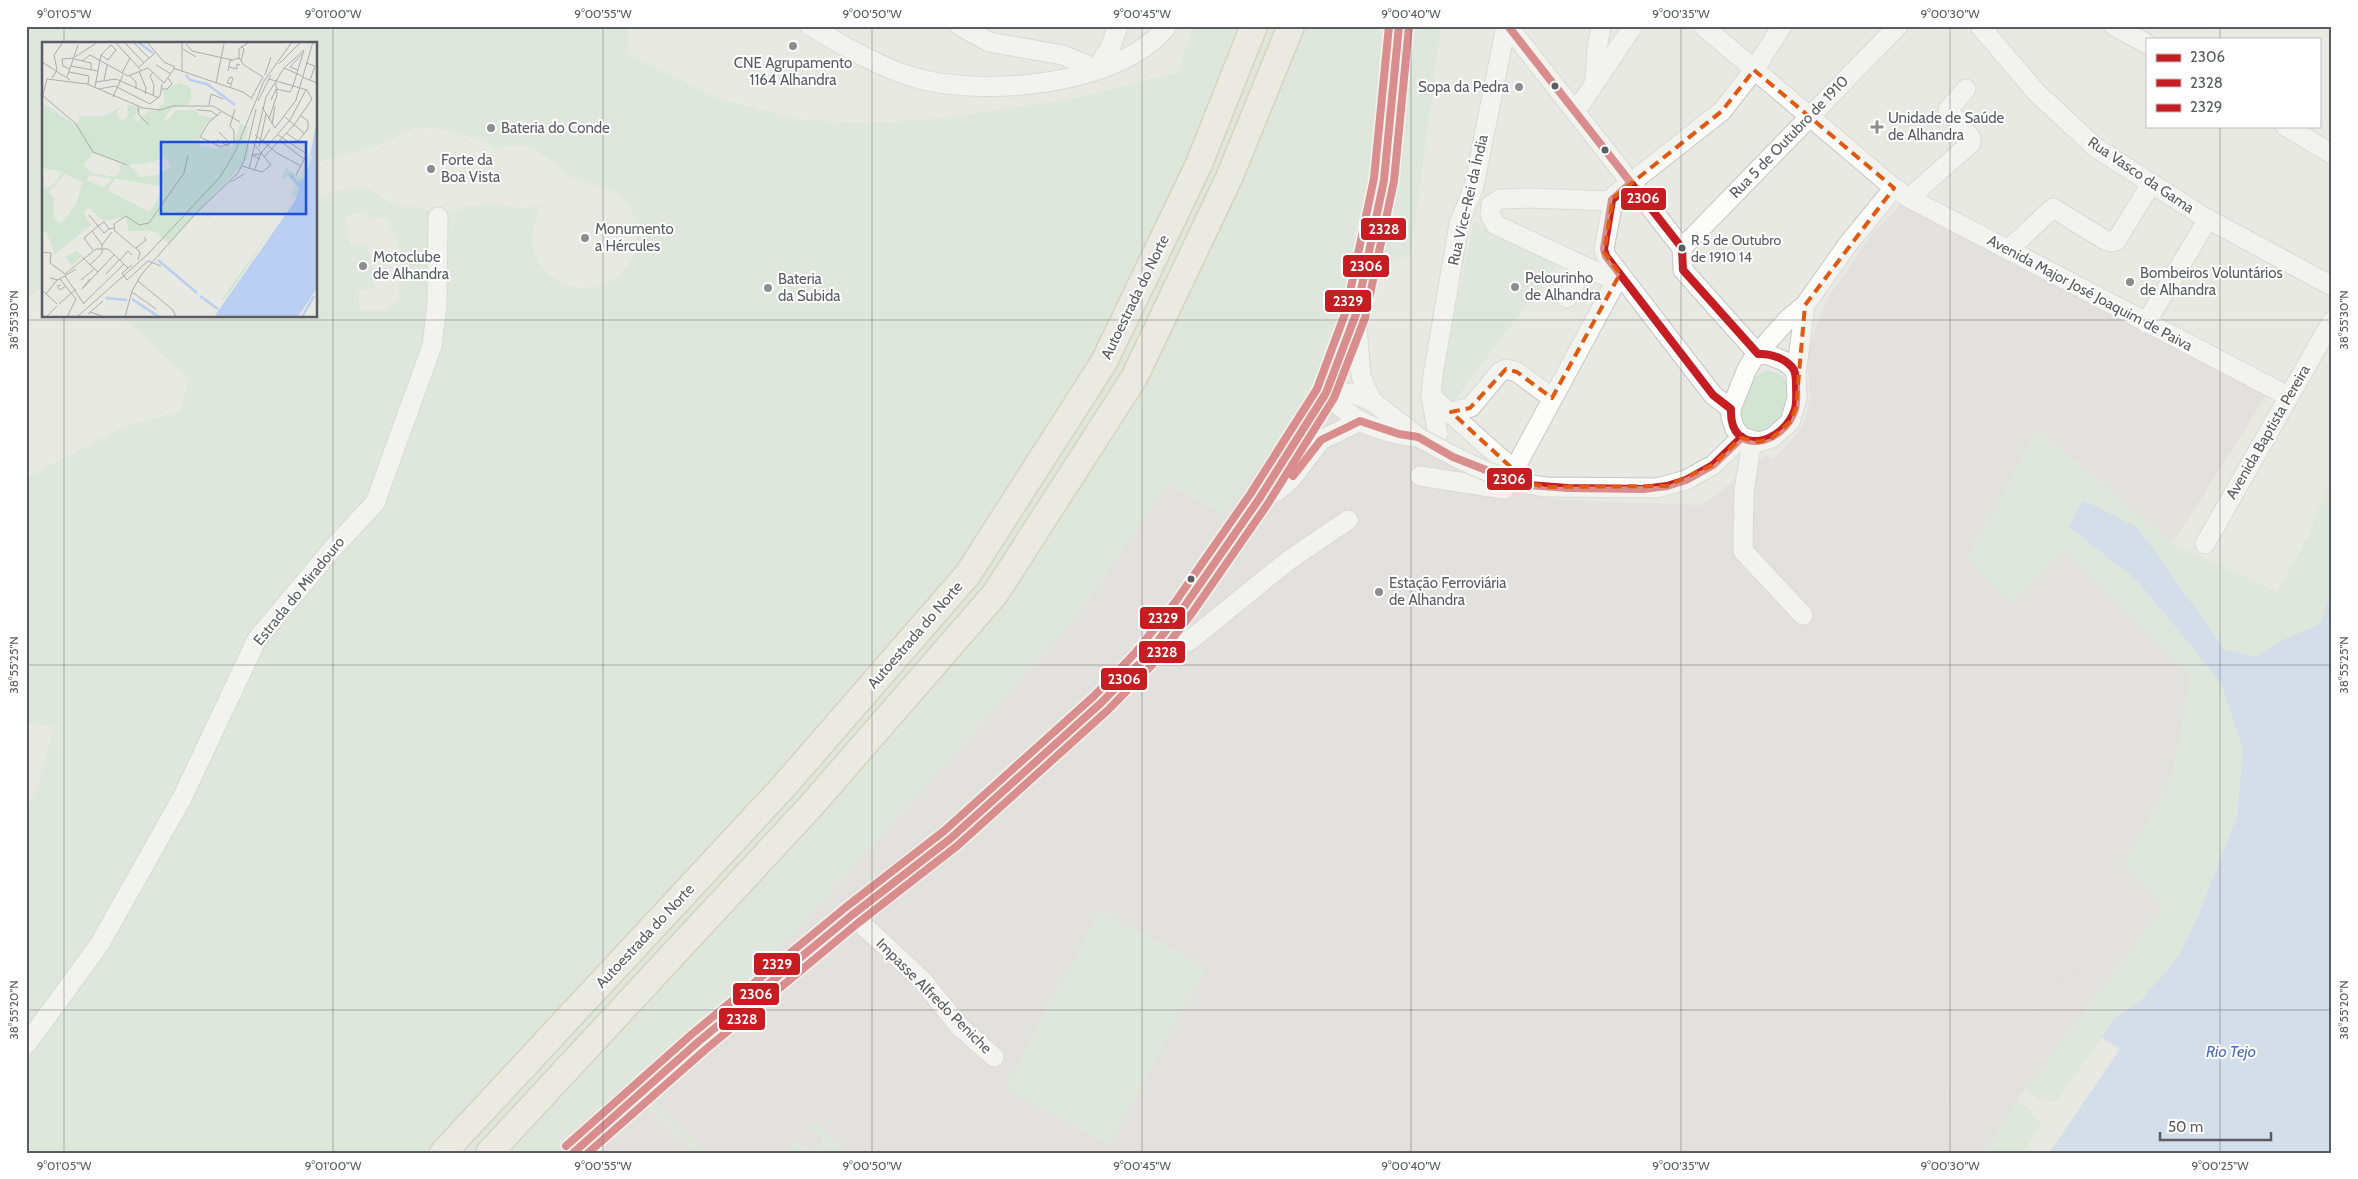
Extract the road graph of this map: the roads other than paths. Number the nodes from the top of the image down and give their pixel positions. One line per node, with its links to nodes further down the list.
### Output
1 (810, 26): 17 (street)
2 (960, 26): 17 (street)
3 (1118, 26): 17 (street)
4 (1166, 26): 17 (street)
5 (1254, 26): 65 (highway, Autoestrada do Norte)
6 (1291, 26): 66 (highway)
7 (1400, 26): 39 (main road)
8 (1507, 26): 21 (street); 45 (street, Rua Vice-Rei da Índia)
9 (1601, 26): 19 (street)
10 (1632, 26): 19 (street)
11 (1703, 26): 18 (street, Avenida Major José Joaquim de Paiva)
12 (1782, 26): 18 (street)
13 (1898, 26): 22 (street, Rua 5 de Outubro de 1910)
14 (1980, 26): 26 (street, Rua Vasco da Gama)
15 (2114, 26): 16 (street)
16 (2146, 43)
17 (1096, 69)
18 (1754, 70): 22 (street, Avenida Major José Joaquim de Paiva); 25 (street)
19 (1595, 82): 21 (street)
20 (1966, 89): 28 (street)
21 (1576, 111): 25 (street)
22 (1808, 116): 27 (street, Avenida Major José Joaquim de Paiva); 32 (street, Rua 5 de Outubro de 1910)
23 (2288, 128): 24 (street)
24 (2332, 154)
25 (1631, 183): 29 (street); 32 (street)
26 (2151, 184): 31 (street, Rua Vasco da Gama); 33 (street)
27 (1894, 188): 28 (street, Avenida Major José Joaquim de Paiva); 38 (street)
28 (1909, 198): 33 (street, Avenida Major José Joaquim de Paiva)
29 (1612, 201): 34 (street); 35 (street)
30 (438, 217): 63 (street, Estrada do Miradouro)
31 (2208, 219): 36 (street, Rua Vasco da Gama); 41 (street)
32 (1682, 248): 42 (street)
33 (2009, 249): 41 (street, Avenida Major José Joaquim de Paiva)
34 (1584, 266): 35 (street); 37 (street)
35 (1618, 278): 47 (street); 49 (street)
36 (2332, 286)
37 (1567, 298)
38 (1805, 305): 42 (street); 43 (street)
39 (1356, 314): 44 (main road); 48 (street)
40 (2332, 321): 46 (street, Avenida Baptista Pereira)
41 (2146, 323): 46 (street, Avenida Major José Joaquim de Paiva)
42 (1758, 354): 43 (street); 49 (street)
43 (1796, 374): 54 (street)
44 (1326, 393): 48 (street); 51 (street); 57 (main road)
45 (1431, 396): 50 (street); 52 (street, Rua Vice-Rei da Índia)
46 (2288, 396): 59 (street, Avenida Baptista Pereira)
47 (1552, 398): 50 (street); 55 (street)
48 (1372, 401): 53 (street)
49 (1731, 409): 54 (street)
50 (1451, 412): 55 (street)
51 (1360, 421): 53 (street); 57 (street)
52 (1438, 434)
53 (1418, 437): 54 (street, bridge)
54 (1747, 439): 60 (street)
55 (1514, 470): 56 (street)
56 (1420, 476)
57 (1259, 499): 61 (main road)
58 (1348, 520): 61 (street)
59 (2204, 544)
60 (1803, 615)
61 (1144, 659): 62 (main road)
62 (852, 915): 64 (street, Impasse Alfredo Peniche); 67 (main road)
63 (26, 1045)
64 (994, 1057)
65 (444, 1153)
66 (489, 1153)
67 (573, 1153)

